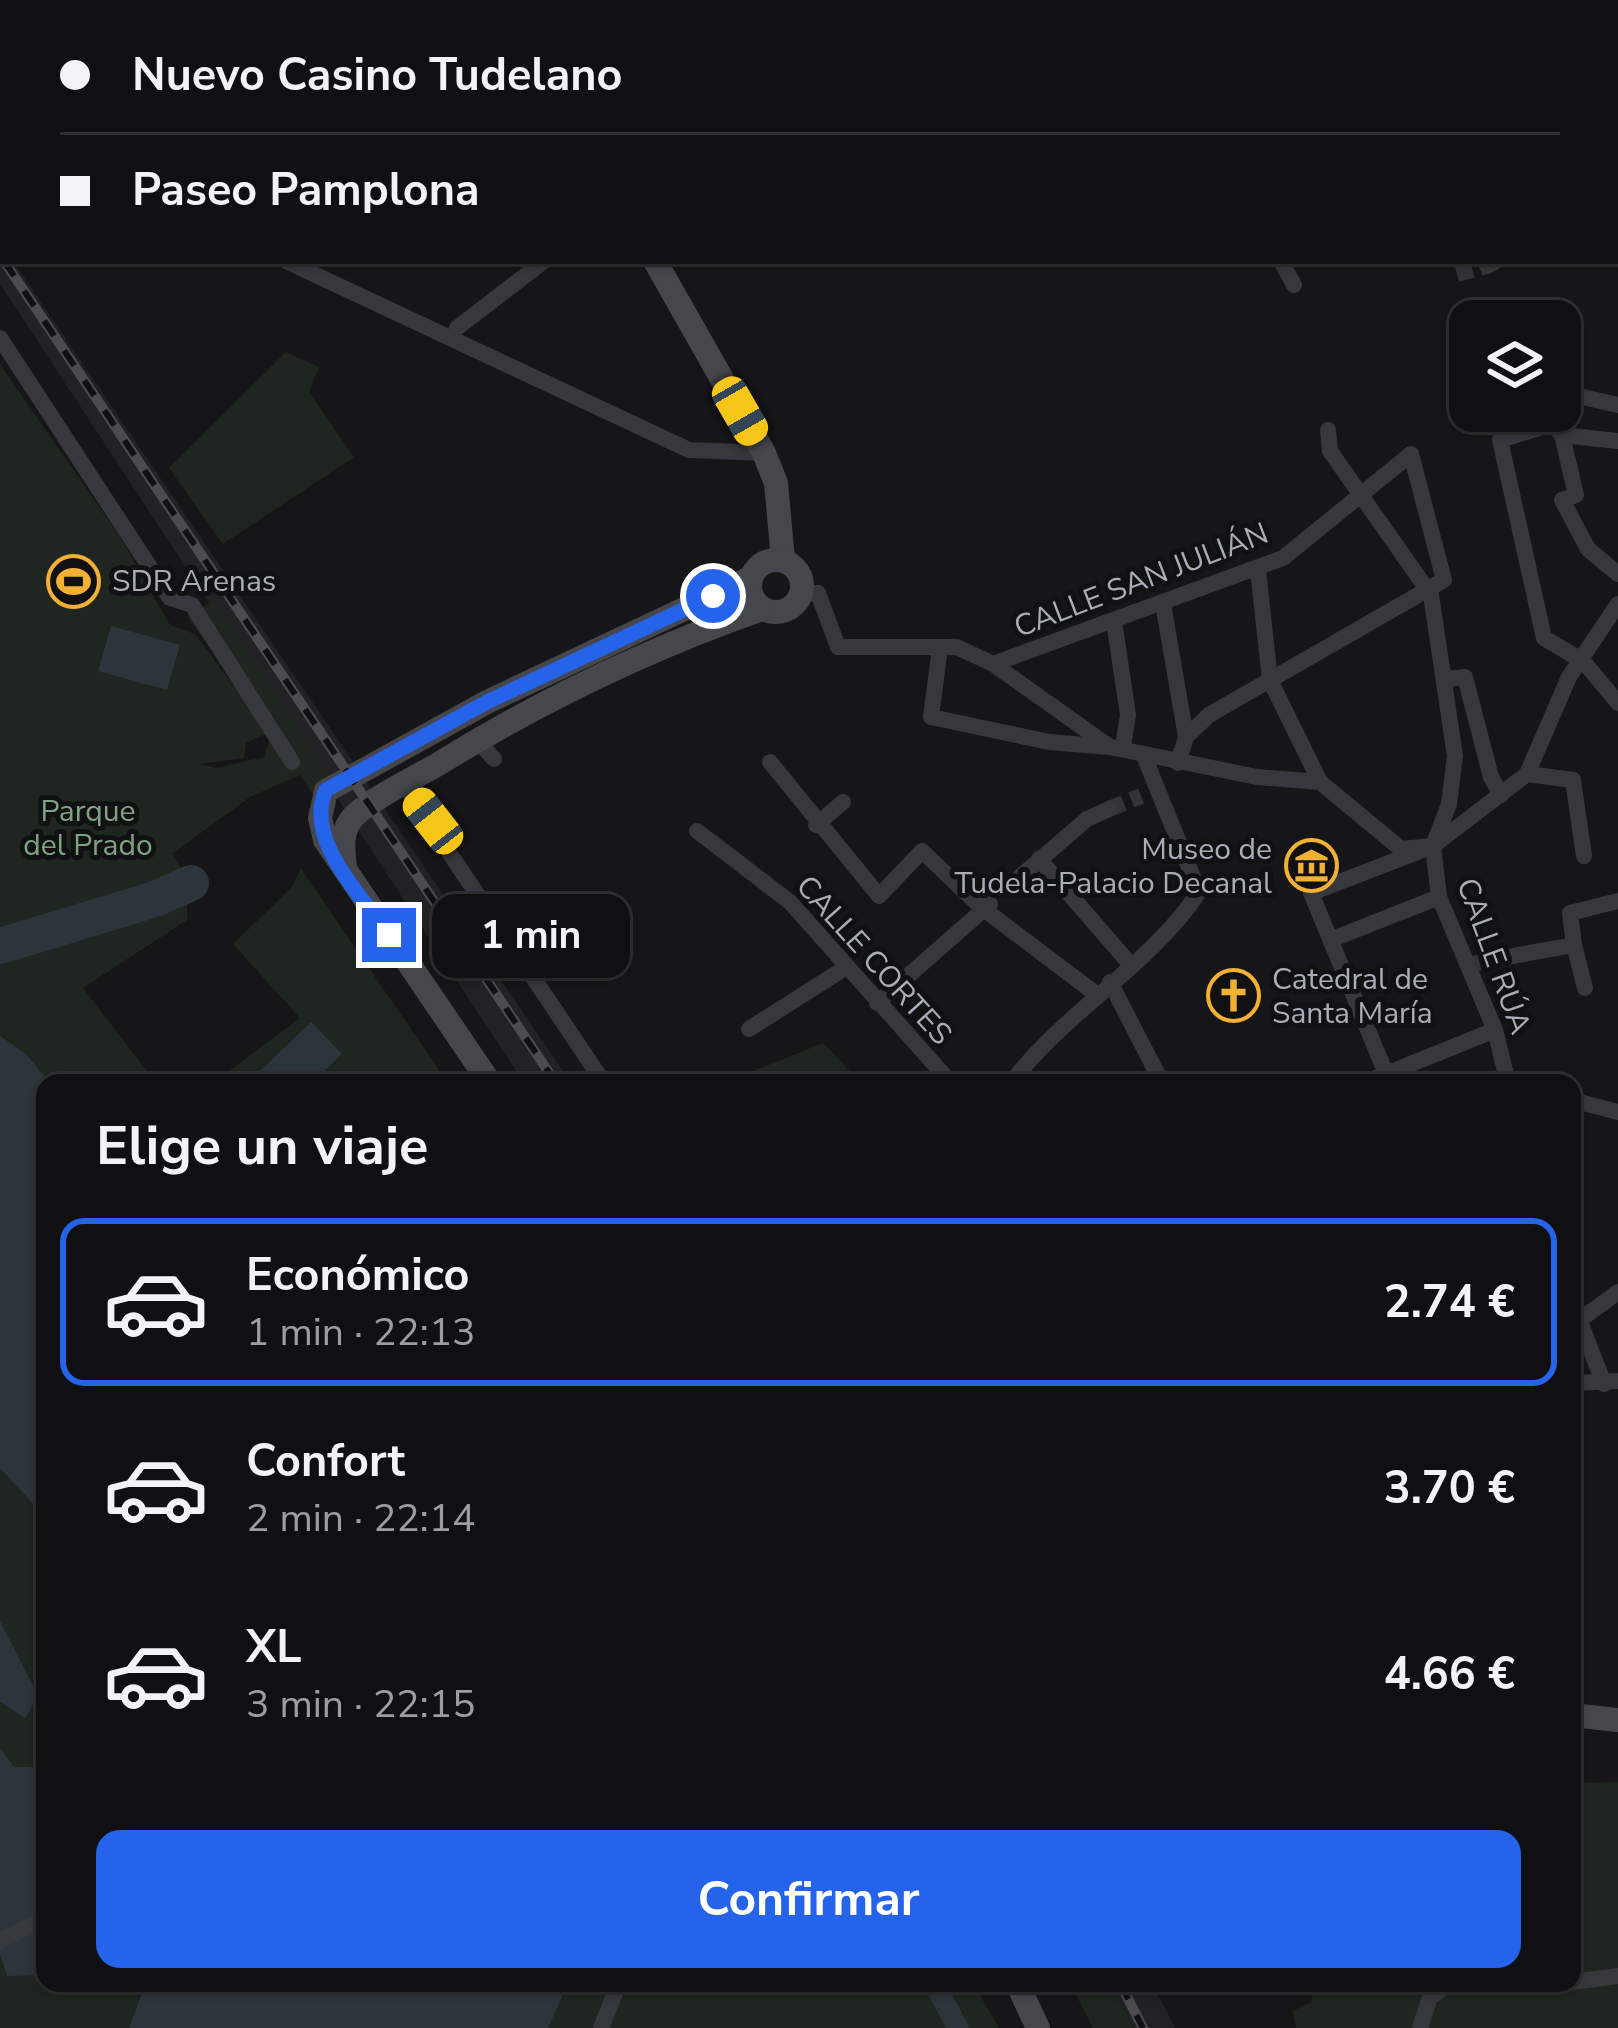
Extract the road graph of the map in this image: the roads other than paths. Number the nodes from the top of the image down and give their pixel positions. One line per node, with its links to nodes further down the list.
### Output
1 (292, 264): 15 (street)
2 (540, 264): 6 (street)
3 (658, 264): 15 (main road)
4 (1283, 264): 5 (street)
5 (1294, 285)
6 (457, 328)
7 (0, 338): 36 (street)
8 (1581, 397): 9 (street)
9 (1618, 405)
10 (1328, 430): 16 (street)
11 (1509, 432): 28 (street)
12 (1559, 432): 13 (street)
13 (1562, 435): 14 (street); 19 (street)
14 (1618, 441)
15 (764, 453): 17 (main road)
16 (1361, 495): 18 (street, CALLE SAN JULIÁN); 21 (street); 21 (street, CALLE SAN JULIÁN)
17 (783, 560): 20 (main road); 22 (main road)
18 (1258, 570): 23 (street, CALLE SAN JULIÁN); 31 (street)
19 (1618, 574)
20 (750, 578): 25 (main road); 50 (main road)
21 (1426, 586): 30 (street); 31 (street)
22 (809, 594): 25 (main road); 27 (street)
23 (1163, 604): 26 (street, CALLE SAN JULIÁN); 33 (street)
24 (1618, 604): 28 (street)
25 (762, 609): 41 (main road)
26 (1114, 621): 29 (street, CALLE SAN JULIÁN); 34 (street)
27 (940, 648): 29 (street); 34 (street)
28 (1583, 662): 32 (street); 39 (street)
29 (993, 664): 34 (street)
30 (1447, 679): 42 (street); 47 (street)
31 (1270, 680): 33 (street); 40 (street)
32 (1618, 703)
33 (1186, 737): 38 (street)
34 (1116, 746): 35 (street)
35 (1144, 756): 38 (street); 58 (street)
36 (292, 762)
37 (770, 762): 45 (street)
38 (1178, 763): 40 (street)
39 (1527, 774): 42 (street); 48 (street)
40 (1320, 782): 47 (street)
41 (404, 784): 50 (main road); 67 (street)
42 (1501, 795): 47 (street)
43 (843, 802): 45 (street)
44 (1109, 809): 49 (street)
45 (816, 825): 54 (street)
46 (697, 831): 59 (street, CALLE CORTES)
47 (1433, 846): 52 (street, CALLE RÚA); 55 (street)
48 (1584, 856)
49 (1040, 859): 51 (street); 58 (street)
50 (345, 872): 66 (main road)
51 (1012, 883)
52 (1439, 897): 55 (street); 64 (street, CALLE RÚA)
53 (1618, 901): 56 (street)
54 (986, 905): 60 (street); 62 (street)
55 (1330, 940): 71 (street)
56 (1574, 945): 57 (street); 61 (street)
57 (1507, 957)
58 (1130, 964): 60 (street)
59 (845, 968): 62 (street, CALLE CORTES); 63 (street)
60 (1103, 988): 69 (street); 70 (street)
61 (1585, 988)
62 (877, 1003): 68 (street, CALLE CORTES)
63 (748, 1029)
64 (1495, 1030): 65 (street); 74 (street, CALLE RÚA)
65 (1426, 1061): 72 (street); 73 (street)
66 (484, 1074)
67 (598, 1074)
68 (943, 1074)
69 (1018, 1074)
70 (1156, 1074)
71 (1385, 1074)
72 (1396, 1074)
73 (1428, 1074)
74 (1506, 1074)
75 (1581, 1102): 76 (street)
76 (1618, 1112)
77 (1618, 1292): 78 (street)
78 (1581, 1319): 79 (street)
79 (1611, 1383)
80 (1581, 1716): 81 (main road)
81 (1618, 1720)
82 (36, 1923): 83 (street)
83 (0, 1941)
84 (1618, 1976): 85 (street)
85 (1581, 1981)
86 (615, 1992): 89 (street)
87 (1021, 1992): 90 (main road)
88 (1438, 1992): 91 (street)
89 (601, 2028)
90 (1038, 2028)
91 (1420, 2028)

